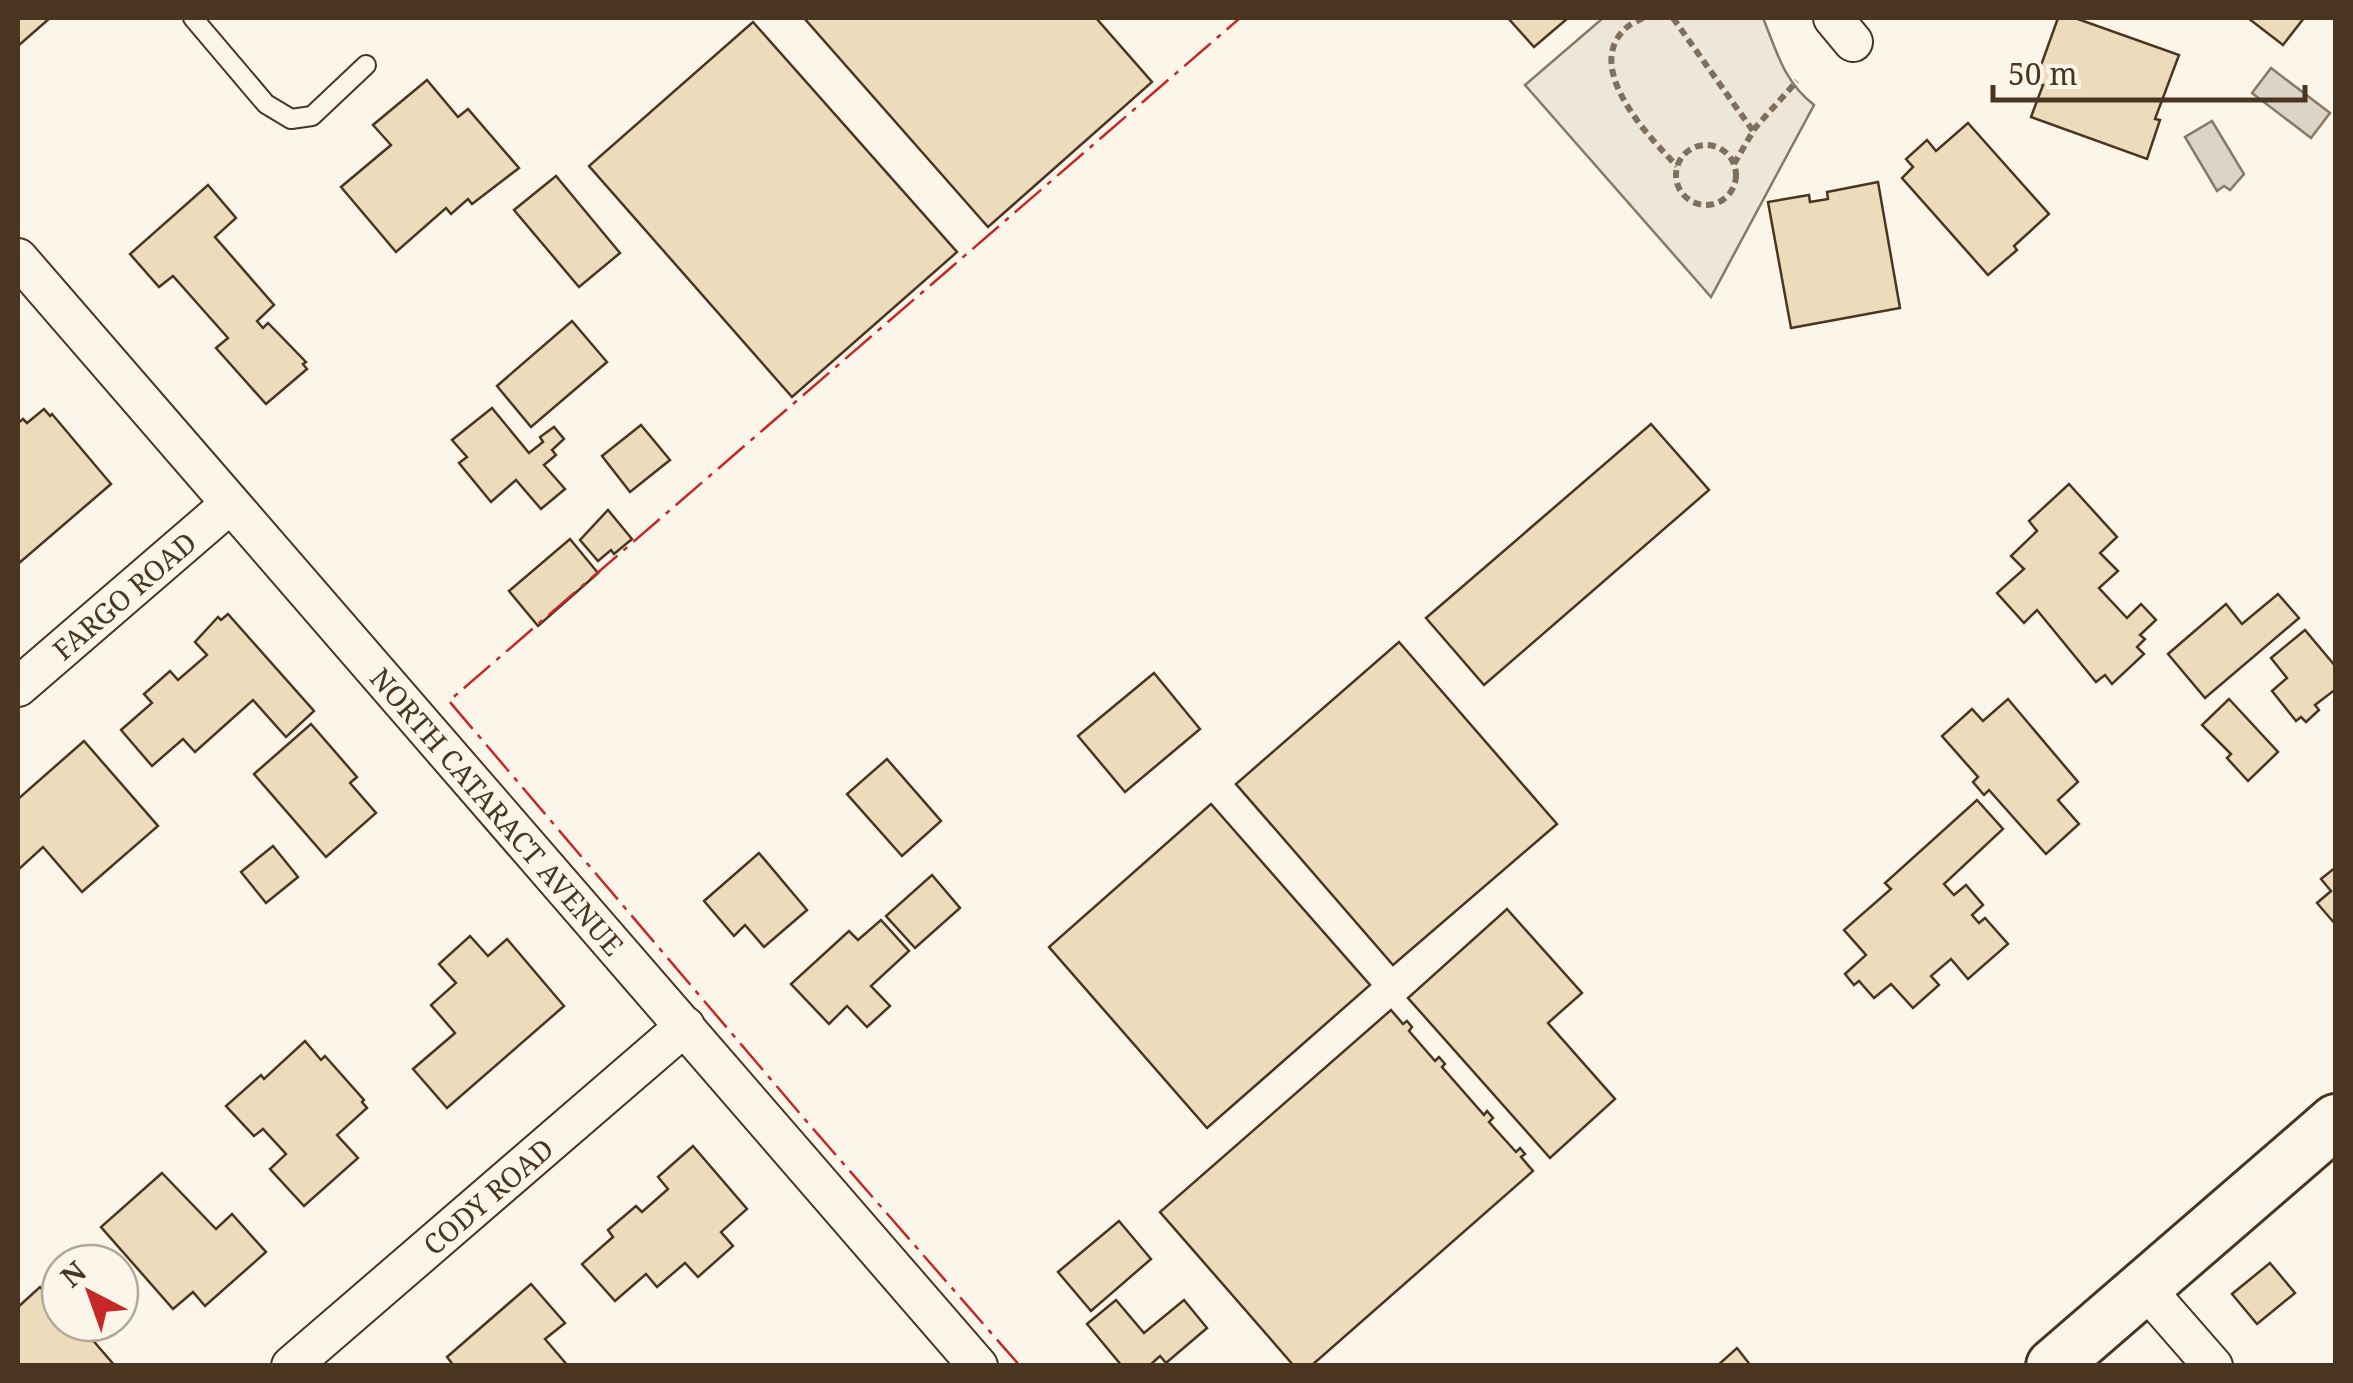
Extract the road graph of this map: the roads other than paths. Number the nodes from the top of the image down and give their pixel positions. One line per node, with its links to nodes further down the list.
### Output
1 (193, 18): 2 (lane)
2 (366, 65)
3 (18, 258): 4 (street, NORTH CATARACT AVENUE)
4 (229, 505): 5 (street, FARGO ROAD); 6 (street, NORTH CATARACT AVENUE)
5 (18, 687)
6 (684, 1026): 9 (street, CODY ROAD); 10 (street, NORTH CATARACT AVENUE)
7 (2336, 1121): 8 (main road)
8 (2144, 1286): 11 (main road); 12 (street)
9 (291, 1366)
10 (978, 1366)
11 (2054, 1366)
12 (2213, 1366)

